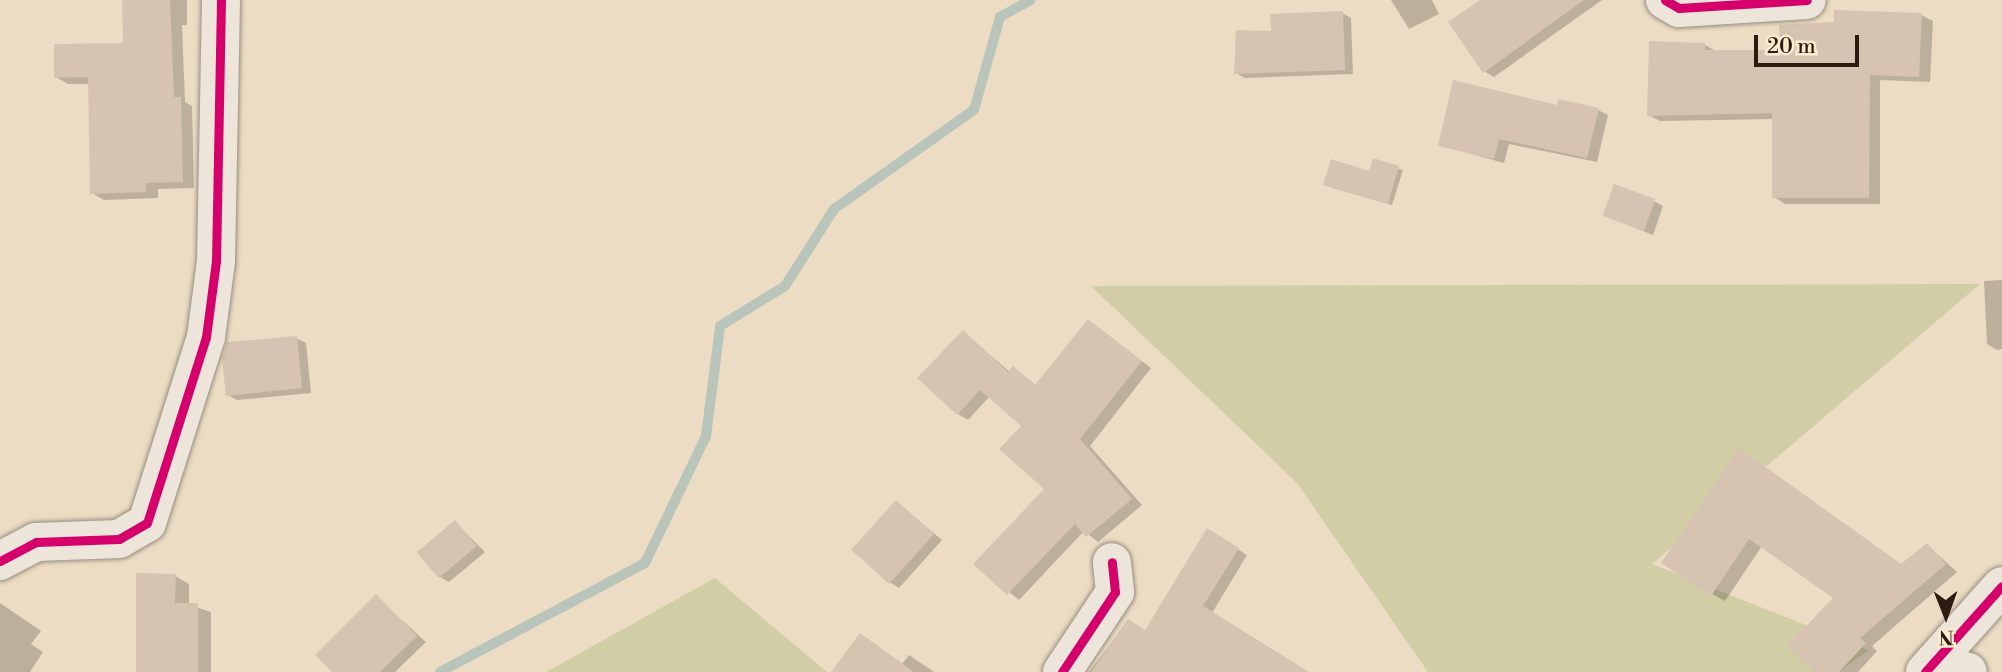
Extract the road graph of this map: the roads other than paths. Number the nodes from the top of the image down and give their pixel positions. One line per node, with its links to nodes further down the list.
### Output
1 (221, 0): 4 (street)
2 (1665, 0): 3 (street)
3 (1807, 0)
4 (0, 561)
5 (1112, 562): 8 (street)
6 (2002, 586): 7 (street)
7 (1943, 669)
8 (1062, 672)

